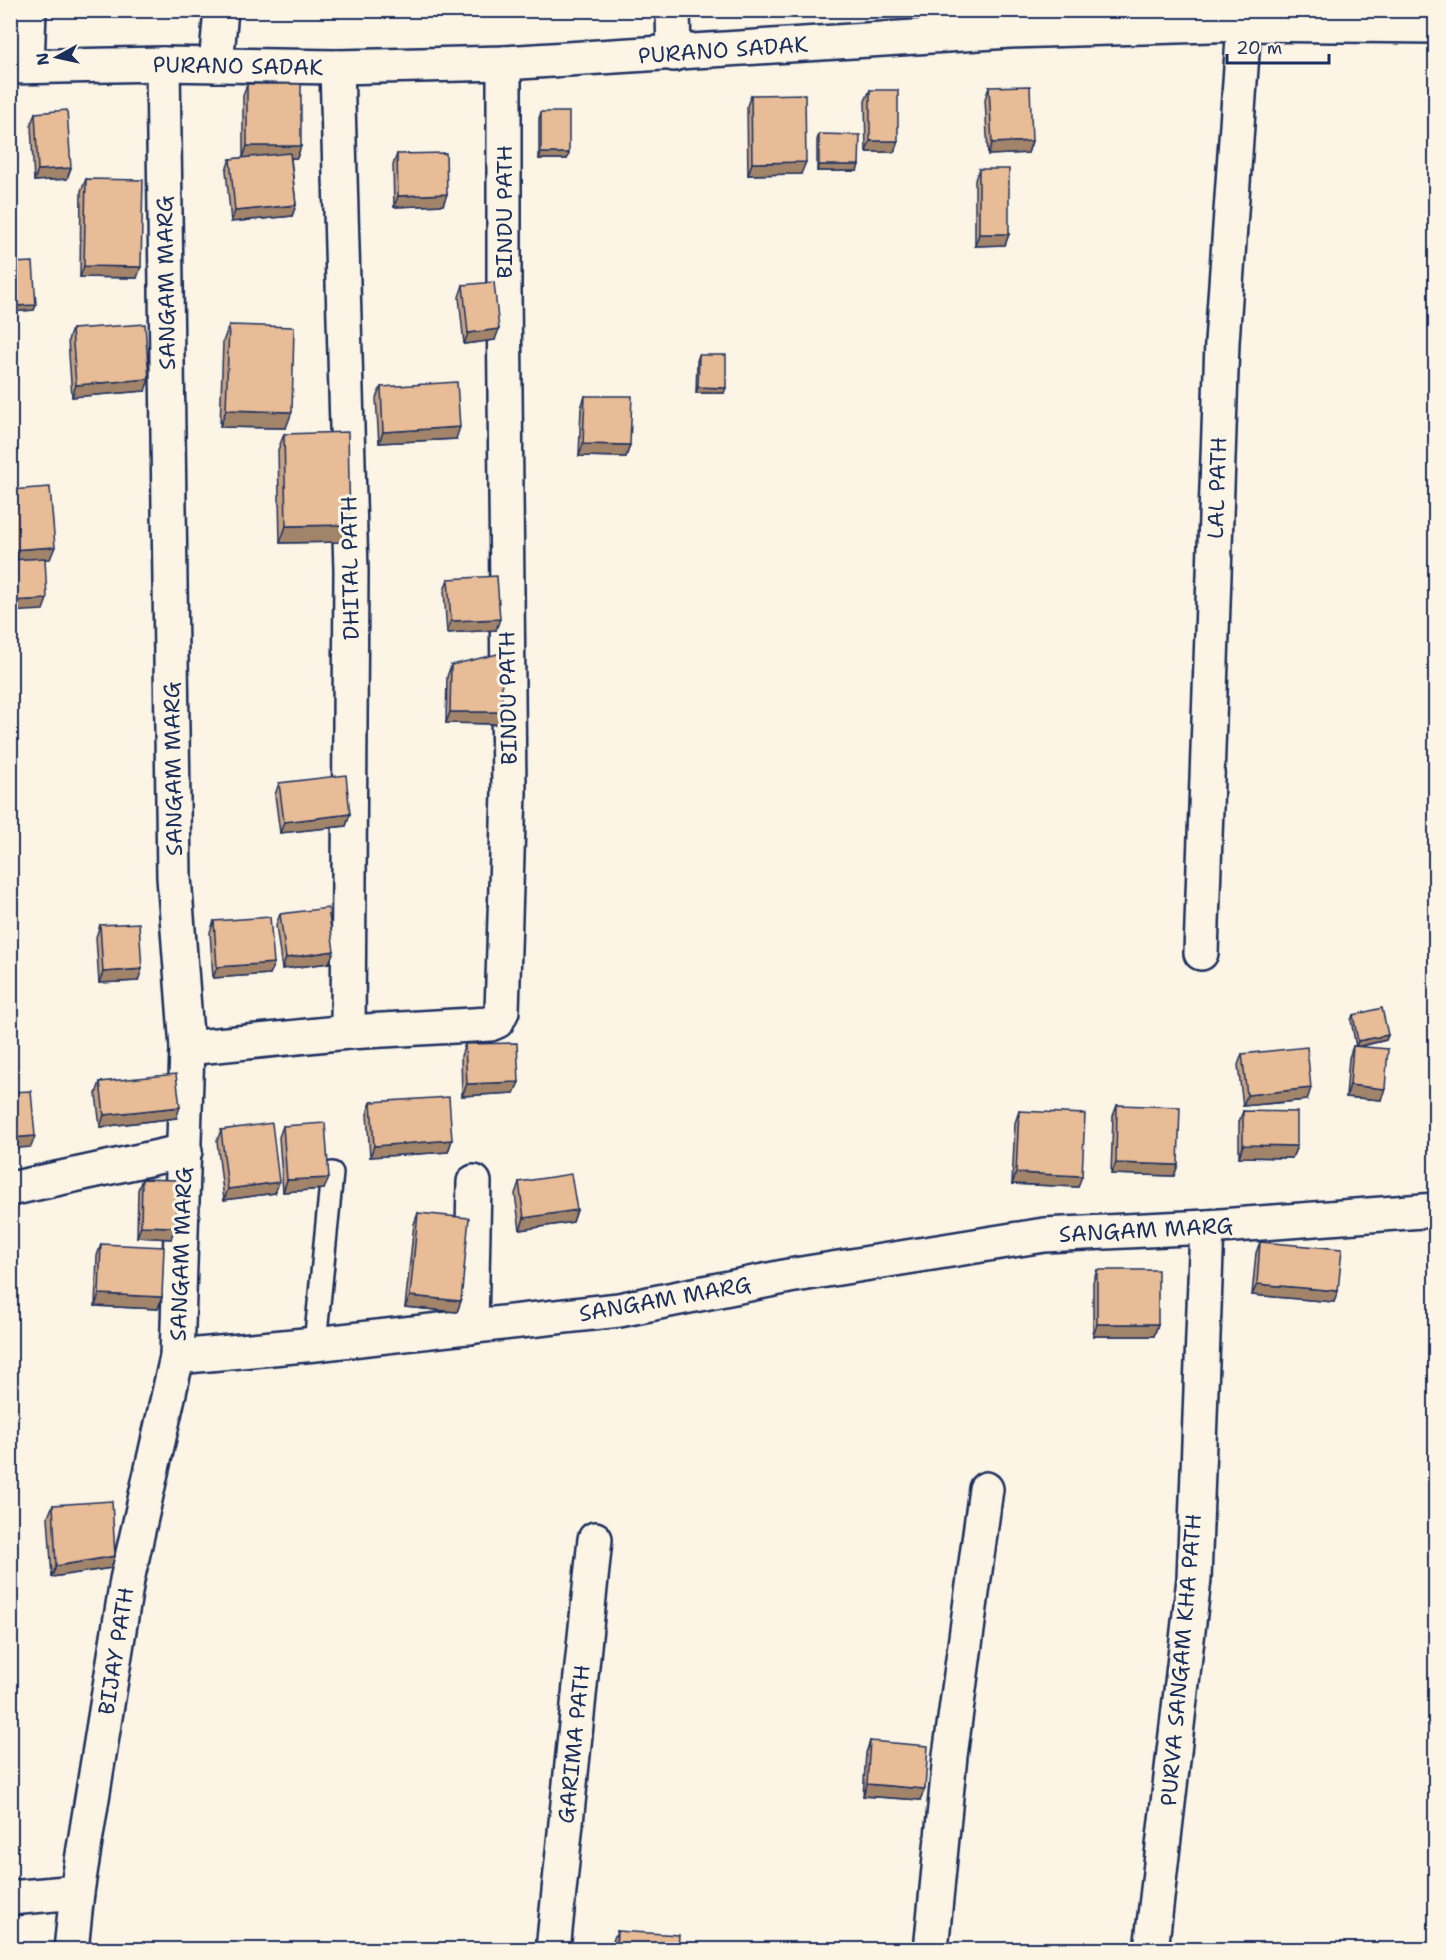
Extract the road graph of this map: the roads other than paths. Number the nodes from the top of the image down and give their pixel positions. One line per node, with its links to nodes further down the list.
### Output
1 (29, 10): 11 (street)
2 (221, 10): 10 (street)
3 (673, 10): 7 (street)
4 (1011, 21): 5 (street, PURANO SADAK); 7 (street, PURANO SADAK)
5 (1244, 24): 6 (street, PURANO SADAK); 13 (street, LAL PATH)
6 (1436, 26)
7 (674, 54): 8 (street, PURANO SADAK)
8 (504, 63): 12 (street, PURANO SADAK); 14 (street, BINDU PATH)
9 (163, 64): 10 (street, PURANO SADAK); 11 (street, PURANO SADAK); 15 (street, SANGAM MARG)
10 (216, 65): 12 (street, PURANO SADAK)
11 (19, 67)
12 (337, 67): 14 (street, DHITAL PATH)
13 (1202, 953)
14 (348, 1032): 15 (street, BINDU PATH)
15 (187, 1048): 16 (street, SANGAM MARG)
16 (185, 1151): 19 (street); 24 (street, SANGAM MARG)
17 (332, 1173): 23 (lane)
18 (474, 1182): 22 (street)
19 (10, 1189)
20 (1436, 1210): 21 (street, SANGAM MARG)
21 (1207, 1227): 22 (street, SANGAM MARG); 32 (street, PURVA SANGAM KHA PATH)
22 (471, 1326): 23 (street, SANGAM MARG)
23 (315, 1344): 24 (street, SANGAM MARG)
24 (177, 1357): 27 (street, BIJAY PATH)
25 (986, 1489): 31 (street)
26 (595, 1539): 30 (street, GARIMA PATH)
27 (77, 1892): 28 (street); 29 (street, BIJAY PATH)
28 (10, 1898)
29 (71, 1950)
30 (553, 1950)
31 (931, 1950)
32 (1151, 1950)

